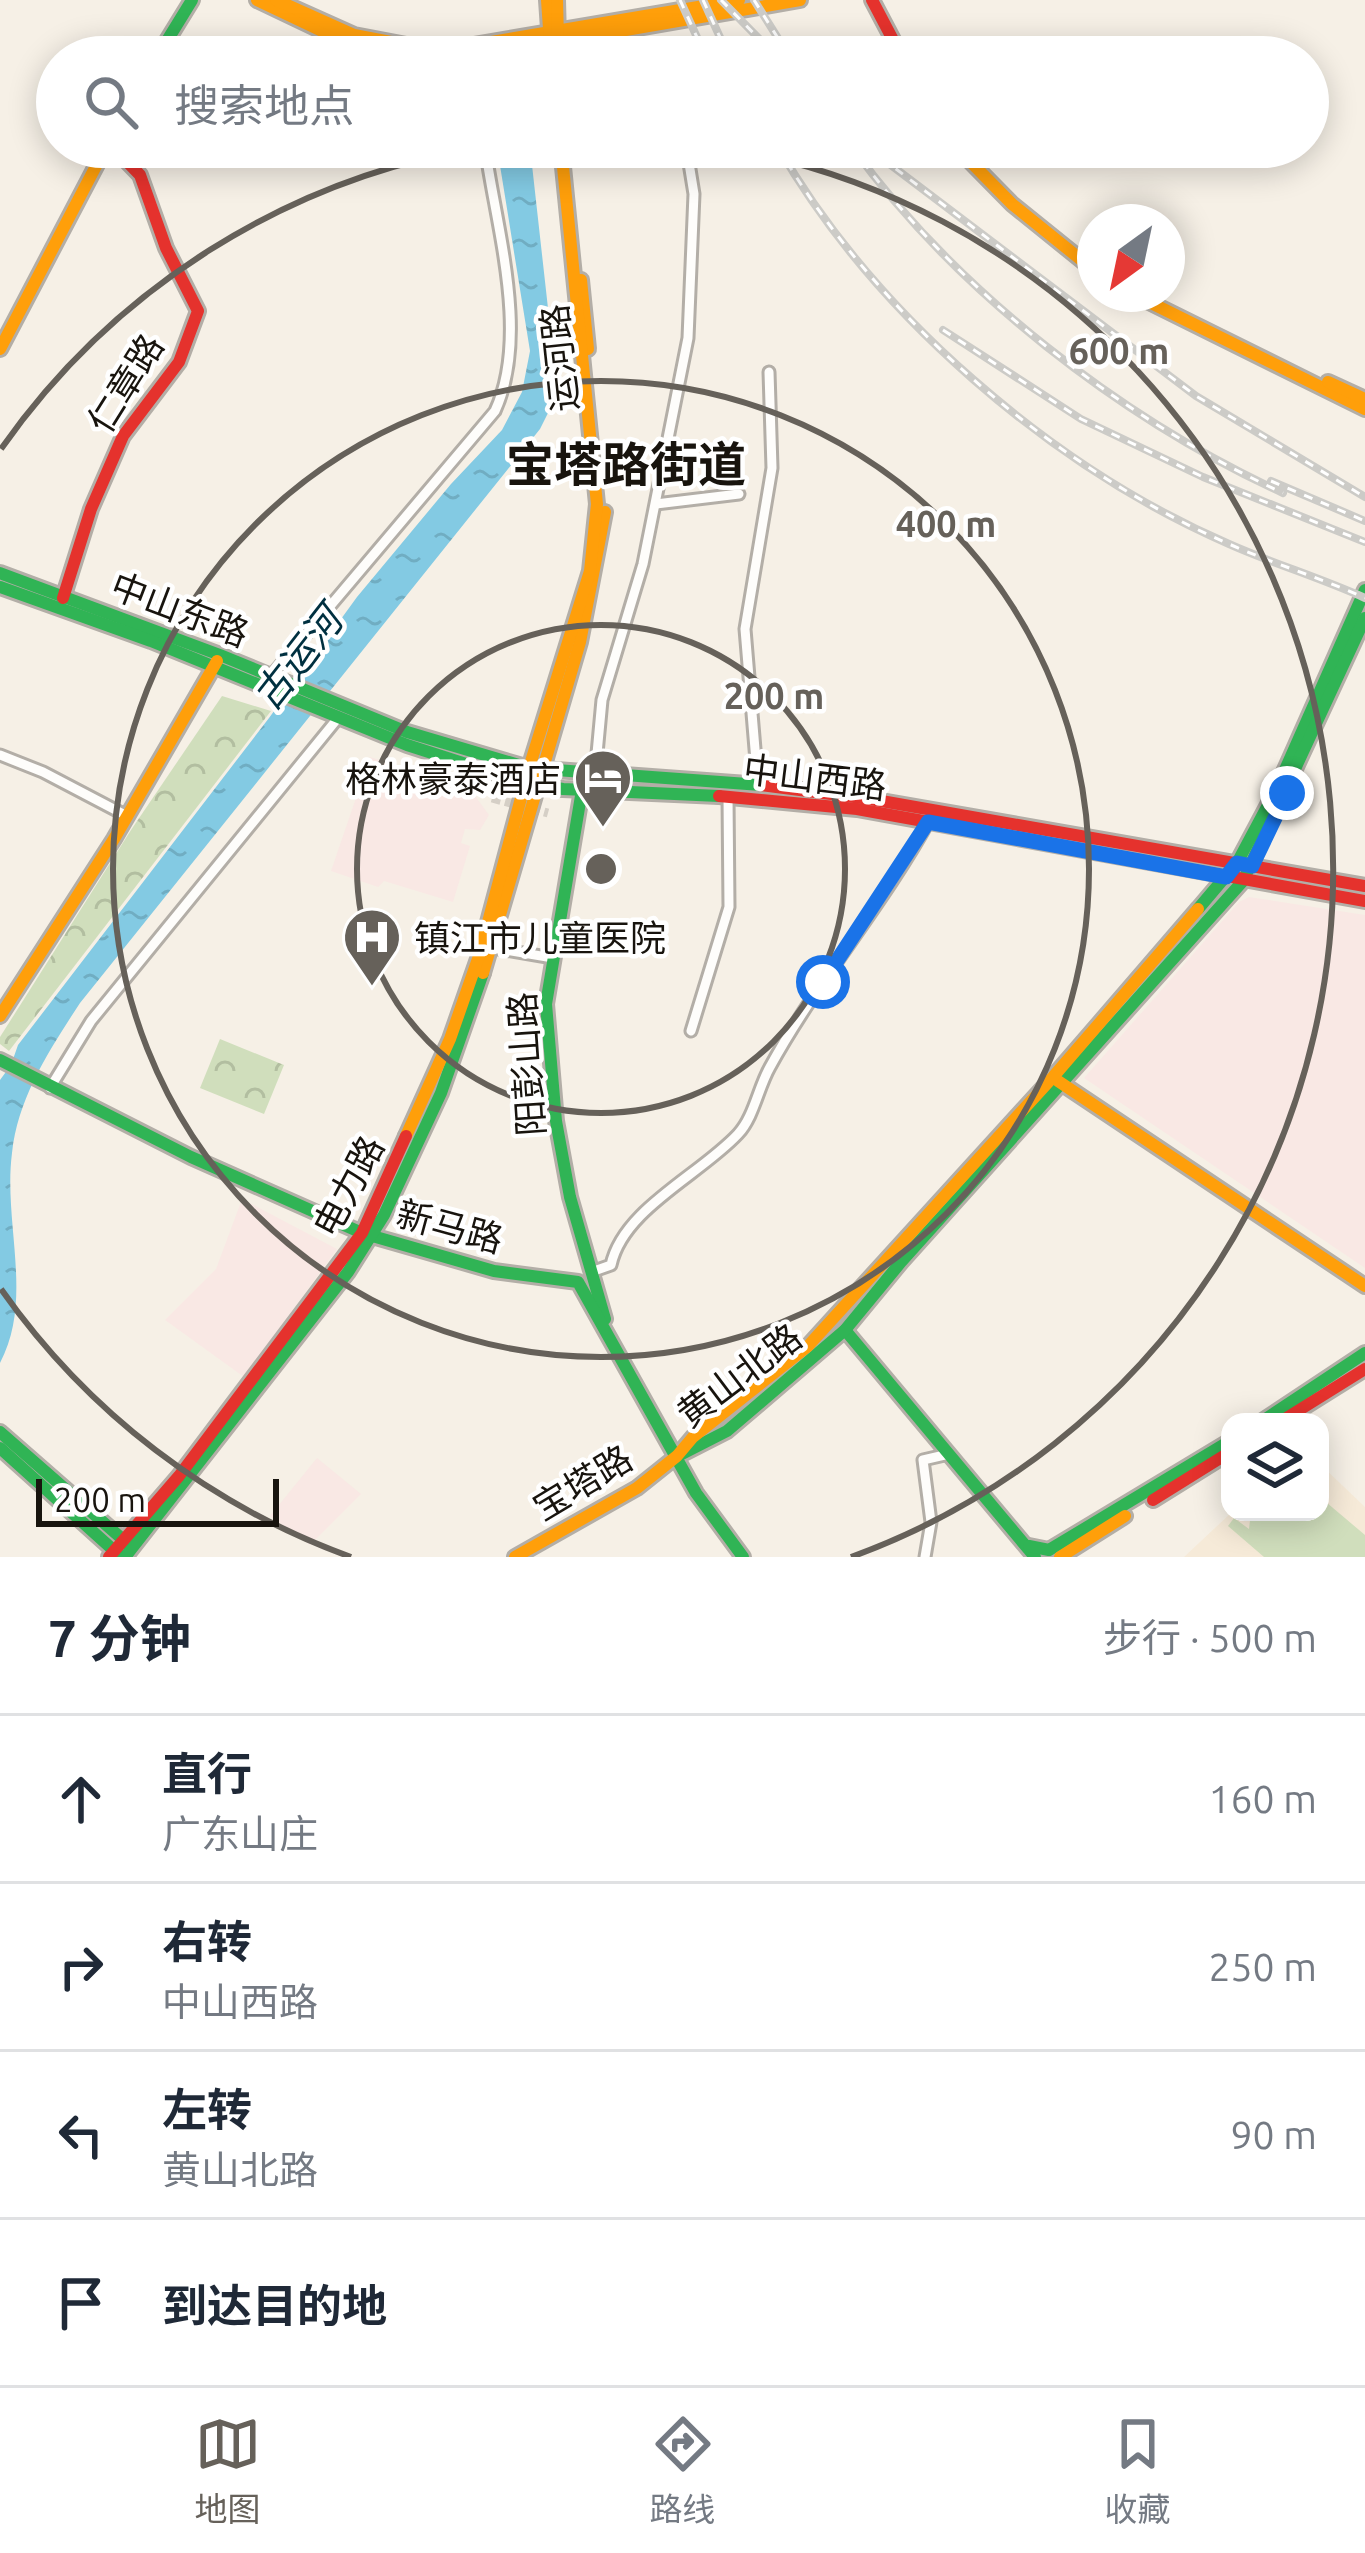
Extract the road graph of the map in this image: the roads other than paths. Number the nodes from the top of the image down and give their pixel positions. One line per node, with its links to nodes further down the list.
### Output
1 (192, 0): 9 (main road)
2 (257, 0): 10 (main road)
3 (276, 0): 11 (main road)
4 (547, 0): 12 (main road)
5 (557, 0): 13 (main road)
6 (740, 0): 14 (main road)
7 (800, 0): 15 (main road)
8 (869, 0): 16 (main road)
9 (170, 36)
10 (334, 36)
11 (356, 36)
12 (553, 36)
13 (555, 36)
14 (591, 36)
15 (603, 36)
16 (887, 36)
17 (98, 168): 26 (main road)
18 (137, 168): 35 (main road, 仁章路)
19 (489, 168): 38 (street)
20 (566, 168): 43 (main road, 运河路)
21 (690, 168): 31 (street)
22 (979, 168): 23 (main road)
23 (1077, 253)
24 (1169, 312): 29 (main road)
25 (1182, 312): 28 (main road)
26 (0, 349)
27 (769, 372): 44 (street)
28 (1365, 400)
29 (1365, 410)
30 (739, 494): 31 (street)
31 (656, 504): 42 (street)
32 (0, 573): 35 (main road, 中山东路)
33 (0, 586): 37 (main road, 中山东路)
34 (1365, 590): 49 (main road, 黄山北路)
35 (63, 598): 37 (main road, 中山东路)
36 (1365, 618): 50 (main road, 黄山北路)
37 (217, 661): 38 (main road, 中山东路); 39 (main road, 中山东路); 48 (main road)
38 (271, 676): 39 (main road, 中山东路)
39 (283, 689): 40 (main road, 中山东路)
40 (333, 712): 43 (main road, 中山东路); 61 (street)
41 (0, 755): 48 (street)
42 (595, 775): 43 (main road, 中山西路); 44 (main road, 中山西路)
43 (534, 777): 45 (main road, 中山西路); 55 (main road, 电力路); 62 (main road, 电力路)
44 (758, 785): 47 (main road, 中山西路)
45 (583, 790): 46 (main road, 中山西路); 56 (main road, 阳彭山路)
46 (728, 796): 47 (main road, 中山西路); 58 (street)
47 (931, 816): 49 (main road, 中山西路); 51 (main road, 中山西路); 63 (street)
48 (127, 817): 57 (main road)
49 (1237, 863): 50 (main road, 中山西路); 51 (main road, 黄山北路)
50 (1252, 866): 52 (main road, 黄山北路); 53 (main road, 中山西路)
51 (1226, 877): 52 (main road, 中山西路); 60 (main road, 黄山北路)
52 (1243, 880): 54 (main road, 中山西路); 60 (main road, 黄山北路)
53 (1365, 886)
54 (1365, 901)
55 (493, 949): 56 (street); 62 (main road, 电力路)
56 (553, 958): 63 (main road, 阳彭山路)
57 (0, 1016)
58 (692, 1030)
59 (4, 1062): 61 (main road, 新马路)
60 (1059, 1077): 64 (main road); 65 (main road, 黄山北路); 74 (main road, 黄山北路)
61 (50, 1088): 62 (main road, 新马路)
62 (368, 1234): 66 (main road, 新马路); 77 (main road, 电力路)
63 (594, 1271): 66 (main road, 阳彭山路)
64 (1365, 1283)
65 (845, 1330): 73 (main road); 74 (main road, 黄山北路)
66 (608, 1331): 74 (main road, 新马路)
67 (1363, 1356): 68 (main road); 69 (main road)
68 (1276, 1413)
69 (1291, 1413)
70 (0, 1432): 77 (main road)
71 (1221, 1446): 76 (main road)
72 (0, 1448): 77 (main road)
73 (949, 1454): 76 (main road); 80 (street)
74 (677, 1456): 78 (main road, 宝塔路); 79 (main road, 新马路)
75 (1221, 1458): 82 (main road)
76 (1022, 1540): 81 (main road)
77 (123, 1553)
78 (515, 1557)
79 (743, 1557)
80 (925, 1557)
81 (1036, 1557)
82 (1060, 1557)

